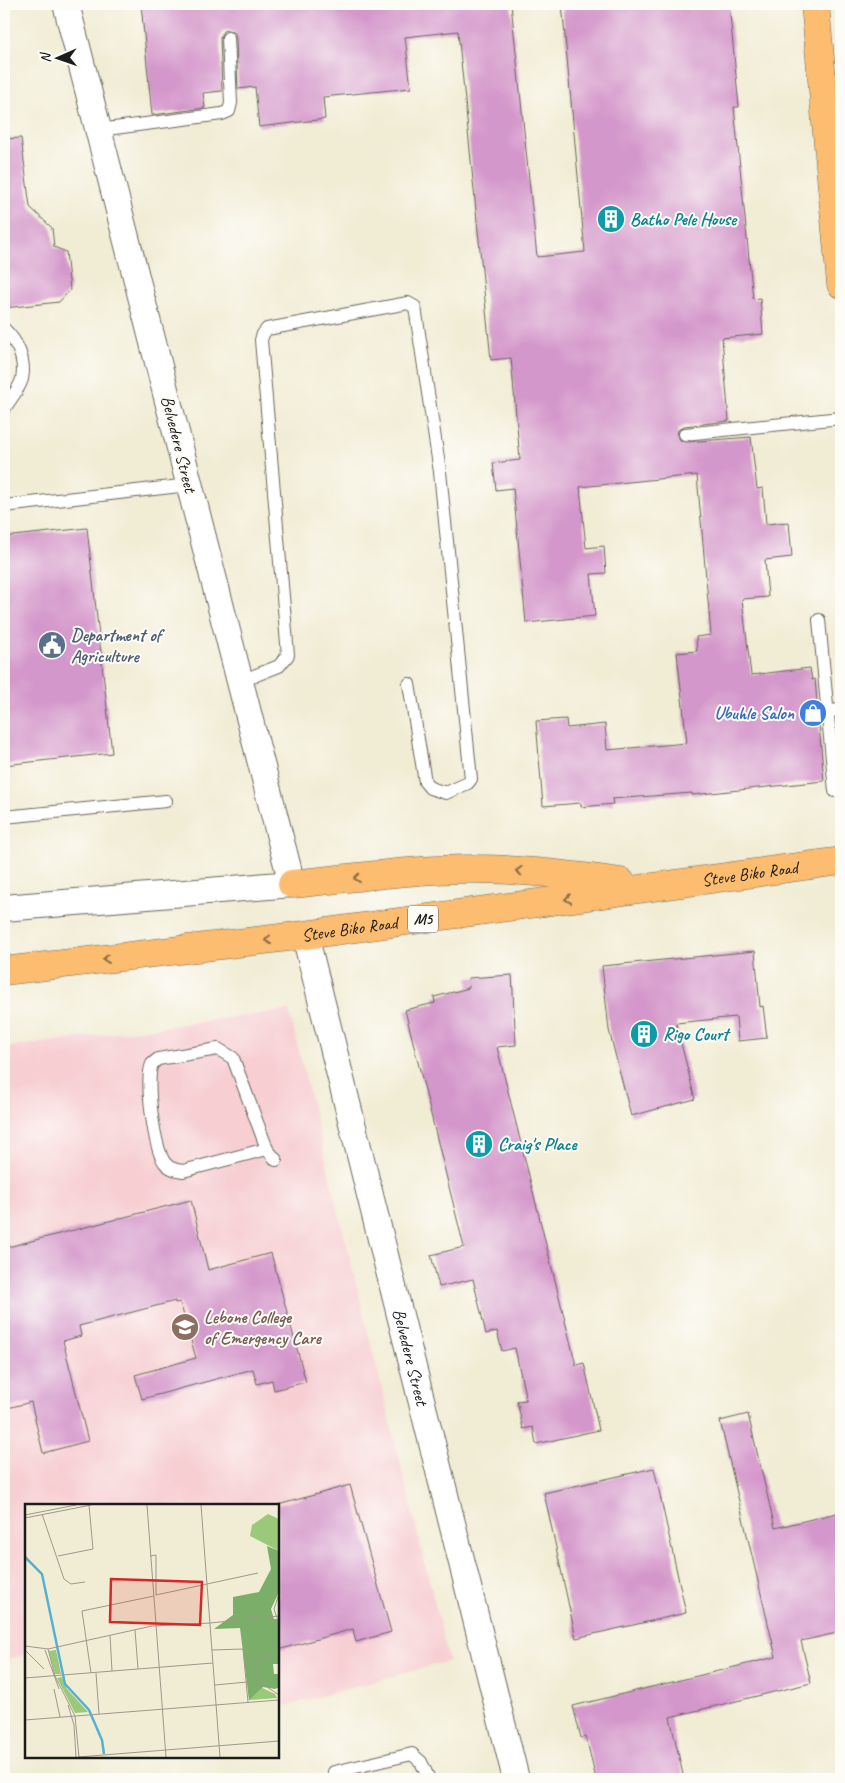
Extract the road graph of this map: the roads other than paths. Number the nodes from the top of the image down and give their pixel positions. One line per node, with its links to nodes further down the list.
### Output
1 (66, 4): 4 (street, Belvedere Street)
2 (814, 4): 5 (main road)
3 (228, 38): 4 (lane)
4 (99, 130): 10 (street, Belvedere Street)
5 (841, 284)
6 (4, 329): 7 (lane)
7 (4, 409)
8 (841, 418): 9 (lane)
9 (685, 434)
10 (189, 485): 11 (lane); 13 (street, Belvedere Street)
11 (4, 506)
12 (819, 620): 16 (lane)
13 (240, 681): 14 (lane); 21 (street, Belvedere Street)
14 (409, 684)
15 (841, 710): 16 (lane)
16 (828, 711): 17 (lane)
17 (835, 791)
18 (166, 801): 19 (lane)
19 (4, 817)
20 (841, 861): 22 (main road, Steve Biko Road / M5)
21 (292, 884): 22 (main road, one-way to 21); 23 (street)
22 (654, 887): 24 (main road, Steve Biko Road / M5, one-way to 24)
23 (4, 908)
24 (305, 935): 25 (main road, Steve Biko Road / M5, one-way to 25); 30 (street, Belvedere Street)
25 (4, 971)
26 (267, 1149): 26 (lane); 27 (lane)
27 (276, 1160)
28 (334, 1772): 29 (lane)
29 (429, 1779)
30 (516, 1779)

